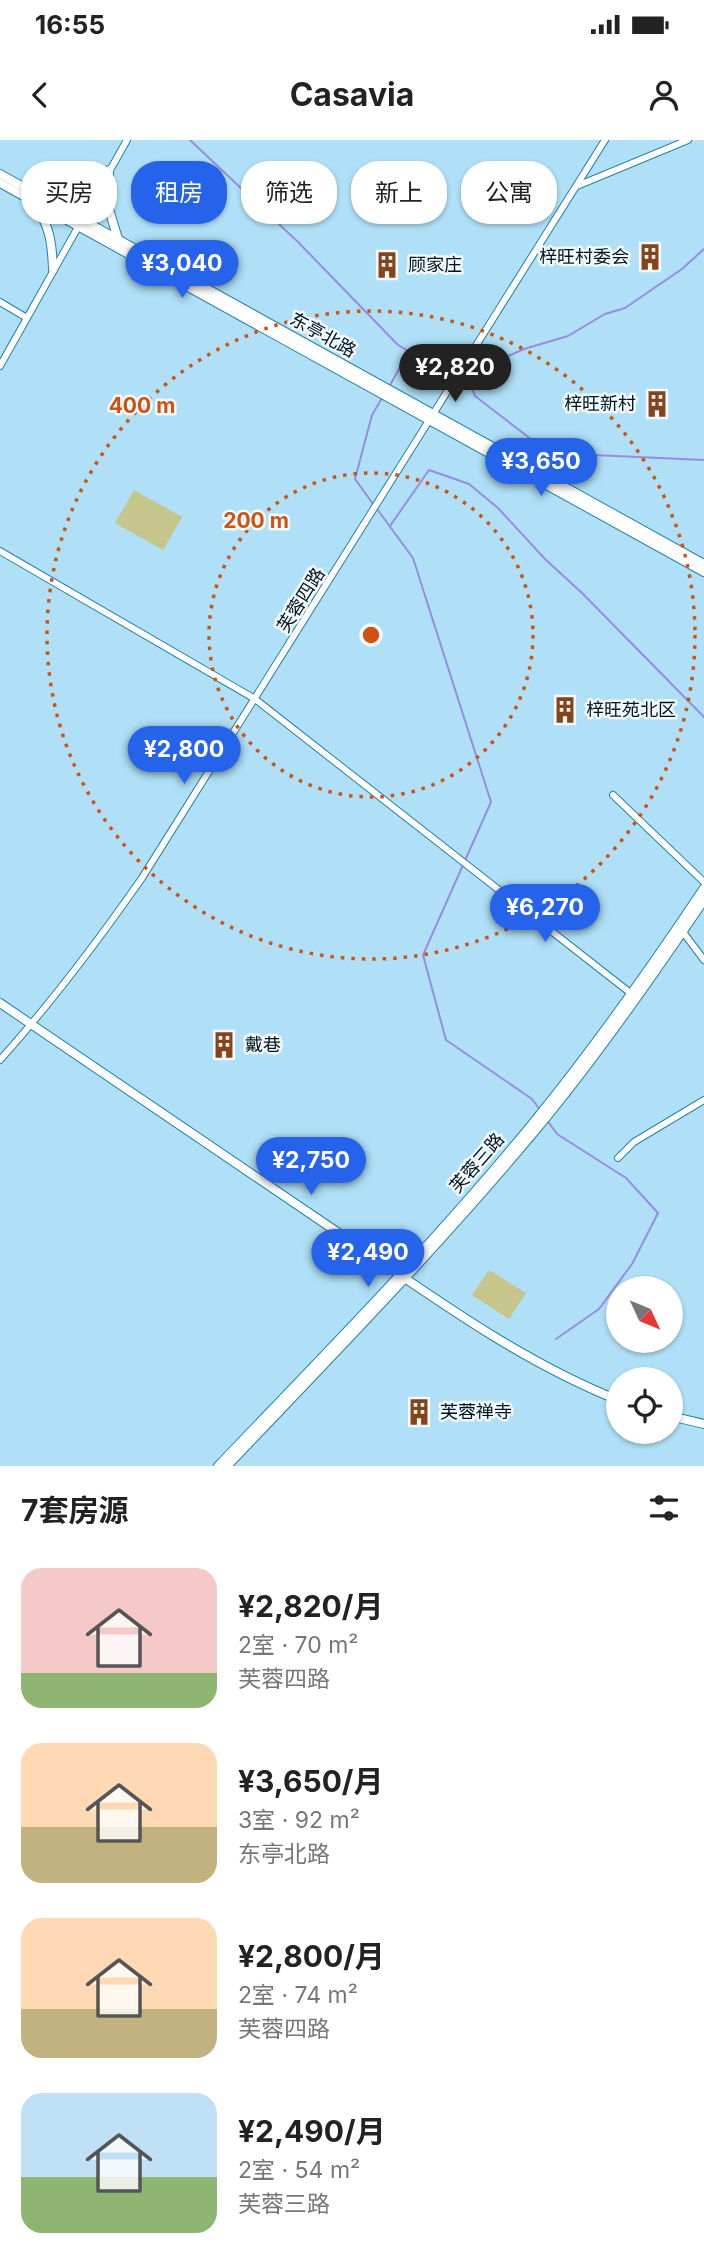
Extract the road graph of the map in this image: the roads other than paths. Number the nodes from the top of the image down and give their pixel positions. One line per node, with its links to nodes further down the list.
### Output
1 (127, 140): 4 (street)
2 (605, 140): 7 (street, 芙蓉四路)
3 (688, 140): 7 (street)
4 (115, 161)
5 (0, 174): 8 (main road, 东亭北路)
6 (0, 183): 9 (main road, 东亭北路)
7 (576, 186): 21 (street, 芙蓉四路)
8 (21, 188)
9 (21, 192)
10 (47, 224): 16 (main road)
11 (79, 224): 16 (street)
12 (84, 224): 15 (main road, 东亭北路)
13 (84, 224): 20 (main road, 东亭北路)
14 (113, 224): 15 (main road)
15 (118, 239): 20 (main road, 东亭北路)
16 (53, 269): 18 (street)
17 (0, 302): 18 (street)
18 (27, 317): 19 (street)
19 (0, 366)
20 (379, 389): 21 (main road, 东亭北路)
21 (431, 417): 23 (main road, 东亭北路); 24 (main road, 东亭北路); 25 (street, 芙蓉四路)
22 (0, 551): 25 (street)
23 (704, 564)
24 (704, 572)
25 (255, 699): 32 (street); 34 (street, 芙蓉四路)
26 (613, 795): 27 (street)
27 (704, 882)
28 (704, 888): 32 (main road, 芙蓉三路)
29 (704, 900): 30 (main road, 芙蓉三路)
30 (682, 932): 31 (street); 32 (main road, 芙蓉三路)
31 (704, 960)
32 (633, 995): 38 (main road, 芙蓉三路)
33 (0, 1003): 34 (main road)
34 (32, 1025): 35 (street, 芙蓉四路); 38 (main road)
35 (0, 1060)
36 (704, 1100): 37 (street)
37 (618, 1158)
38 (404, 1277): 39 (main road); 42 (main road, 芙蓉三路); 43 (main road, 芙蓉三路)
39 (606, 1395)
40 (683, 1419): 41 (main road)
41 (704, 1424)
42 (218, 1466)
43 (227, 1466)

